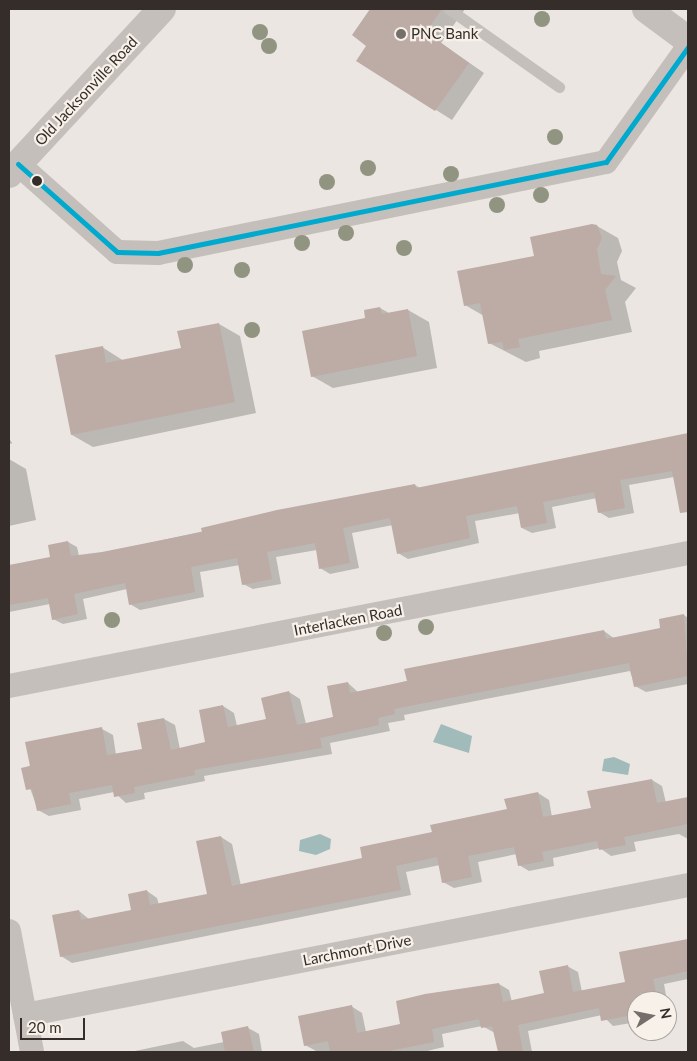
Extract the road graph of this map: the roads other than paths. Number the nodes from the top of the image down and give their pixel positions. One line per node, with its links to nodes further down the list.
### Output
1 (162, 9): 7 (street, Old Jacksonville Road)
2 (449, 9): 6 (lane)
3 (646, 9): 4 (street)
4 (688, 40)
5 (688, 47): 7 (street)
6 (559, 87)
7 (13, 169)
8 (688, 553): 9 (street, Interlacken Road)
9 (9, 686)
10 (688, 885): 12 (street, Larchmont Drive)
11 (9, 931): 12 (street)
12 (25, 1015): 13 (street)
13 (32, 1052)

